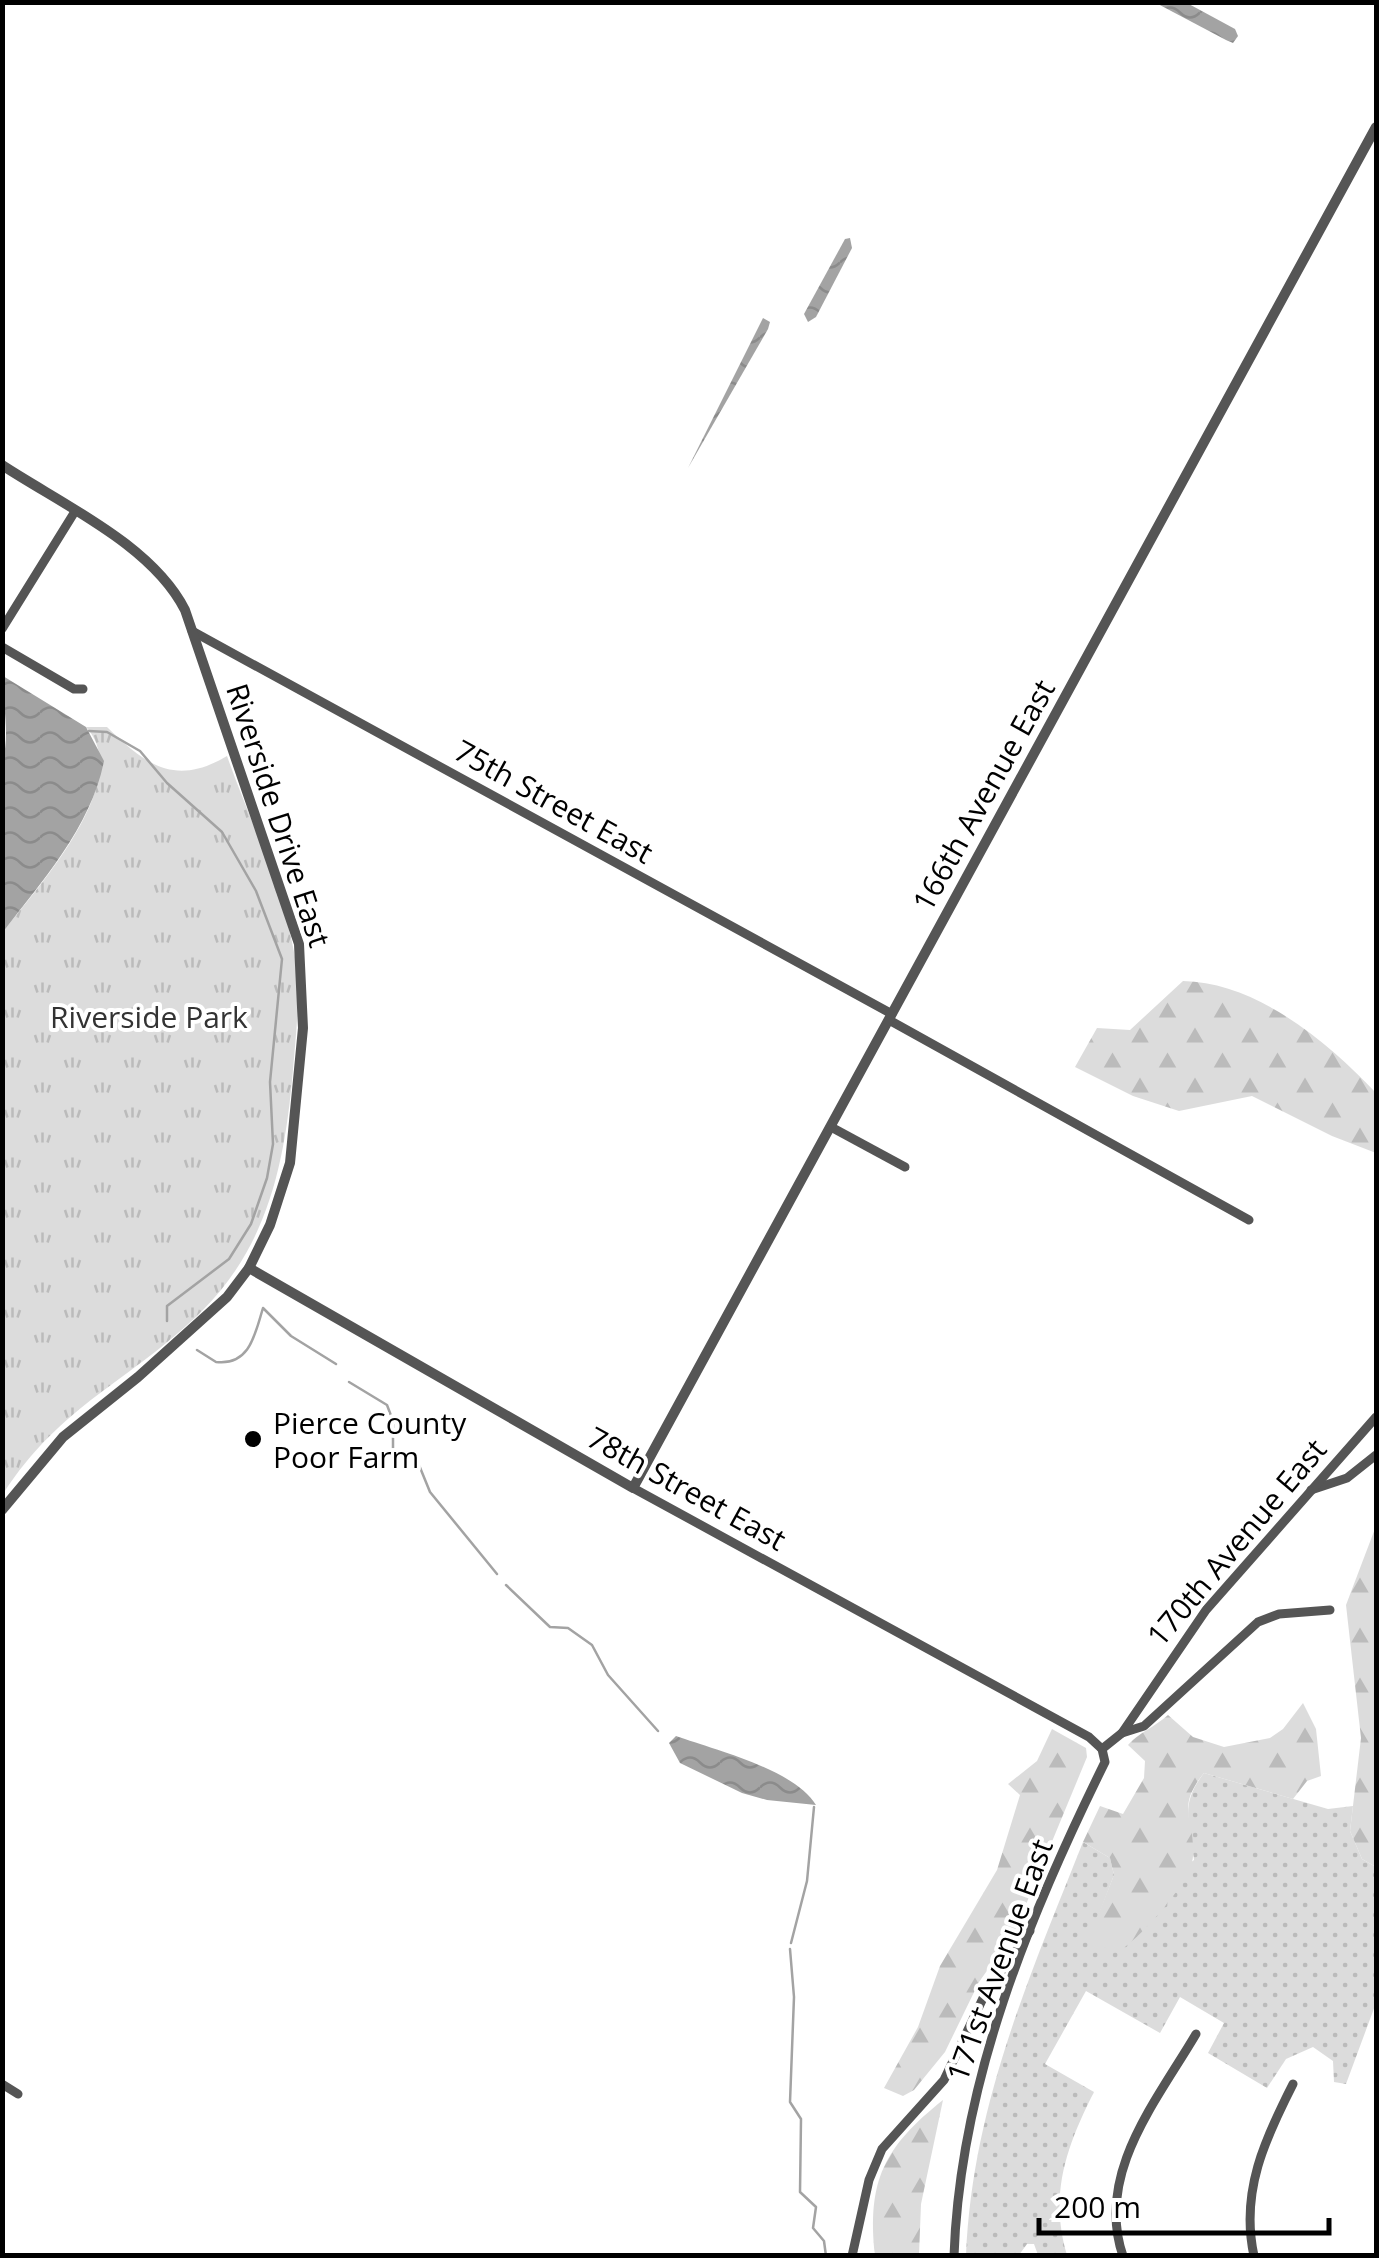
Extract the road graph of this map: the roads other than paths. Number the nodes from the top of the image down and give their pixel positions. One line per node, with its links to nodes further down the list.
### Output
1 (1376, 127): 8 (street, 166th Avenue East)
2 (2, 466): 3 (street, Riverside Drive East)
3 (74, 513): 4 (street); 5 (street, Riverside Drive East)
4 (2, 629)
5 (192, 631): 8 (street, 75th Street East); 12 (street, Riverside Drive East)
6 (2, 648): 7 (street)
7 (82, 688)
8 (890, 1017): 9 (street, 166th Avenue East); 11 (street, 75th Street East)
9 (831, 1128): 10 (street); 15 (street, 166th Avenue East)
10 (904, 1167)
11 (1249, 1220)
12 (249, 1268): 15 (street, 78th Street East); 17 (street, Riverside Drive East)
13 (1376, 1417): 16 (street, 170th Avenue East)
14 (1376, 1455): 16 (street)
15 (633, 1488): 20 (street, 78th Street East)
16 (1308, 1491): 19 (street, 170th Avenue East)
17 (2, 1510)
18 (1330, 1610): 19 (street)
19 (1122, 1732): 20 (street, 170th Avenue East)
20 (1102, 1749): 21 (street, 171st Avenue East)
21 (1035, 1924): 26 (street); 27 (street, 171st Avenue East)
22 (1196, 2034): 28 (street)
23 (2, 2084): 25 (street)
24 (1293, 2084): 29 (street)
25 (18, 2094)
26 (852, 2256)
27 (954, 2256)
28 (1123, 2256)
29 (1254, 2256)

